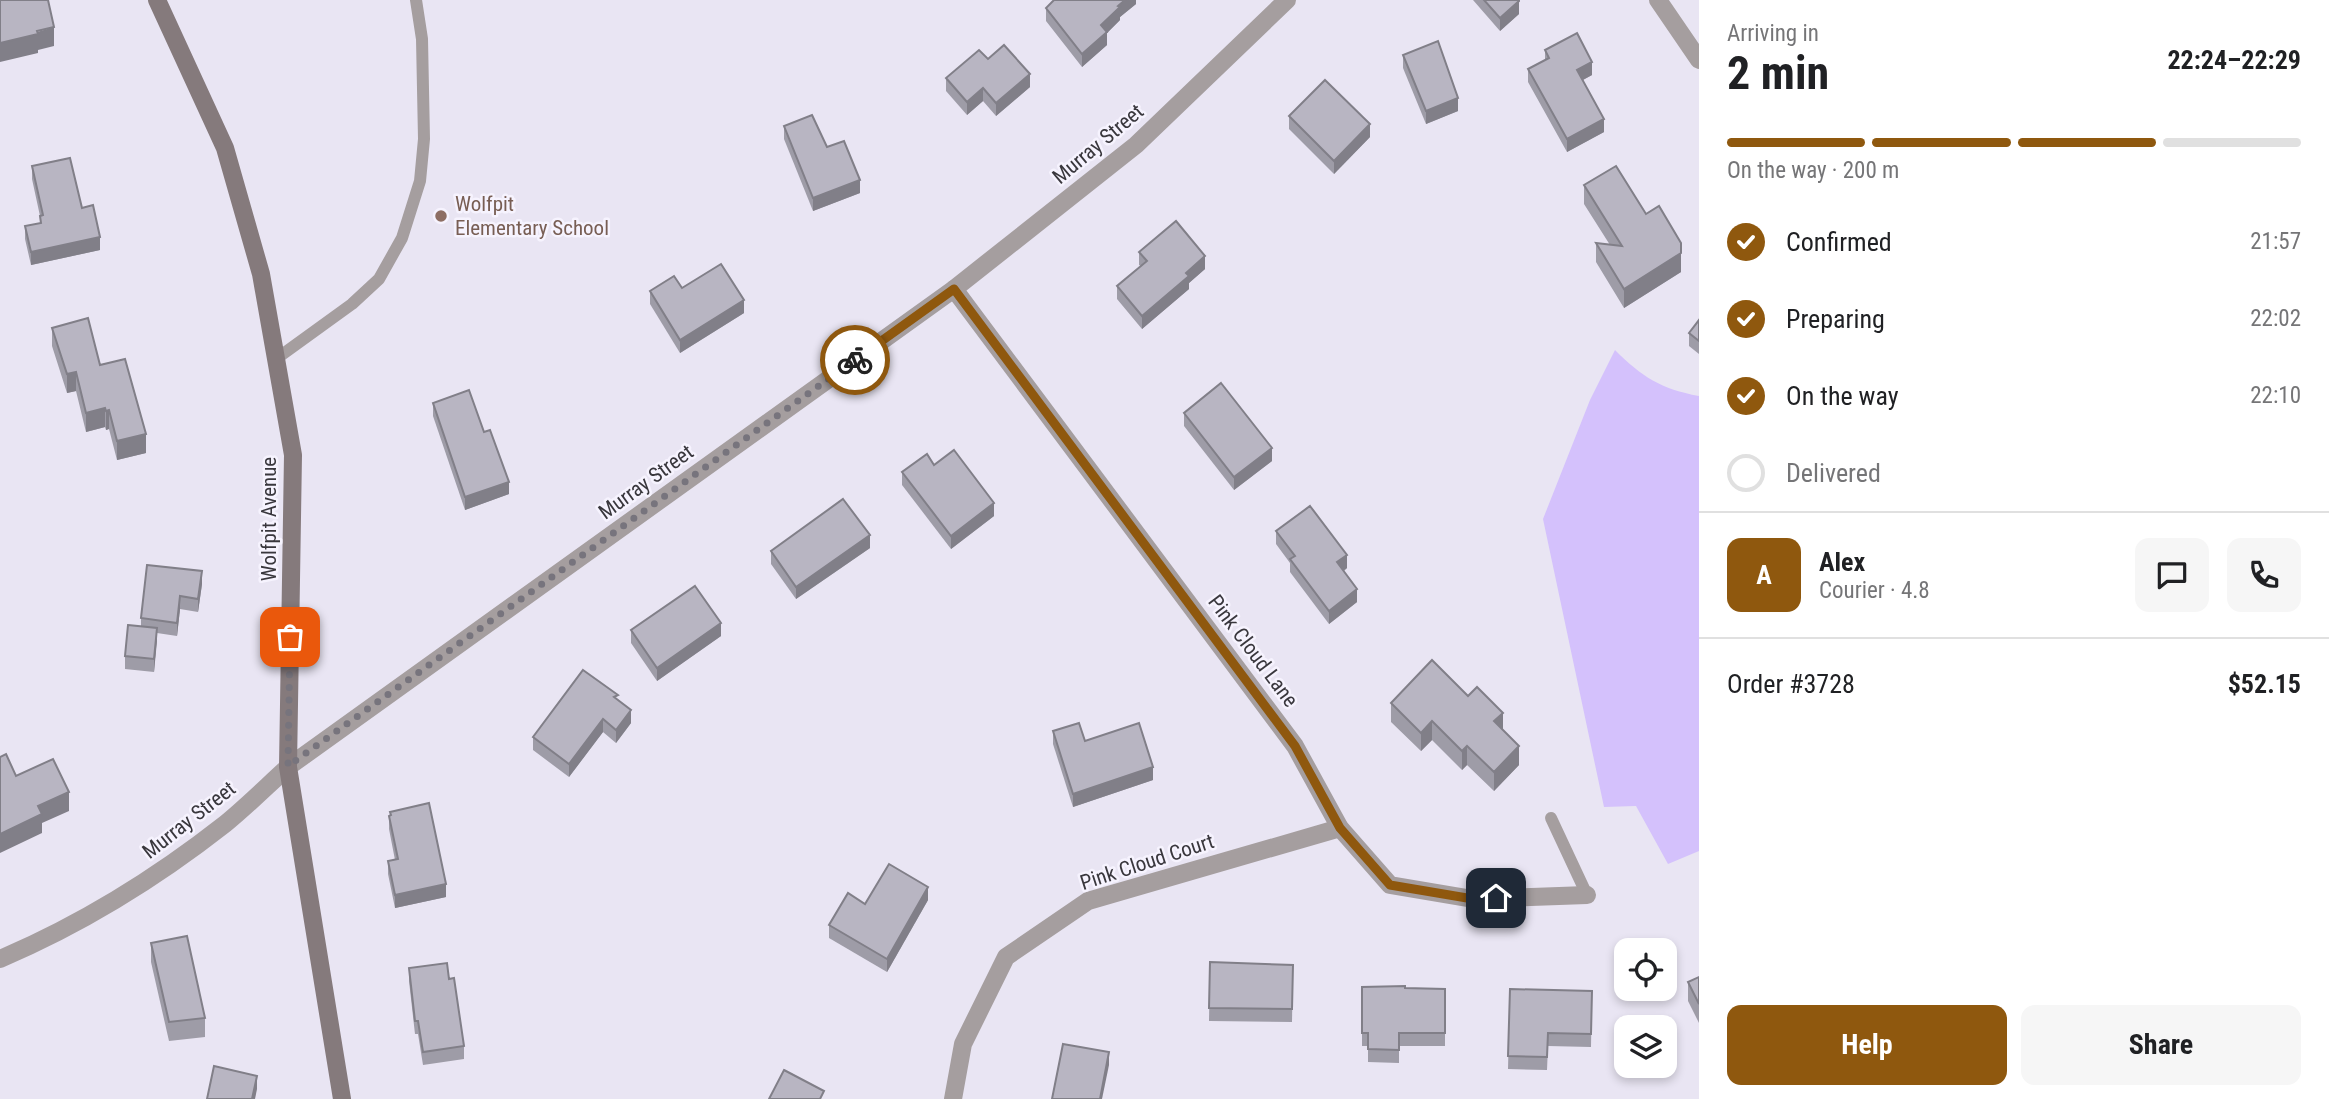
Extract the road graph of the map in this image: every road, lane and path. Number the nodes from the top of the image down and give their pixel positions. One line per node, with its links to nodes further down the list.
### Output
1 (157, 0): 7 (street, Wolfpit Avenue)
2 (416, 0): 7 (lane)
3 (1287, 0): 6 (street, Murray Street)
4 (1658, 0): 5 (street)
5 (1699, 60)
6 (954, 289): 8 (street, Murray Street); 10 (street, Pink Cloud Lane)
7 (276, 359): 8 (street, Wolfpit Avenue)
8 (288, 766): 12 (street, Murray Street); 13 (street, Wolfpit Avenue)
9 (1551, 818): 11 (lane)
10 (1340, 828): 11 (street, Pink Cloud Lane); 14 (street, Pink Cloud Court)
11 (1587, 895)
12 (0, 958)
13 (342, 1099)
14 (953, 1099)

